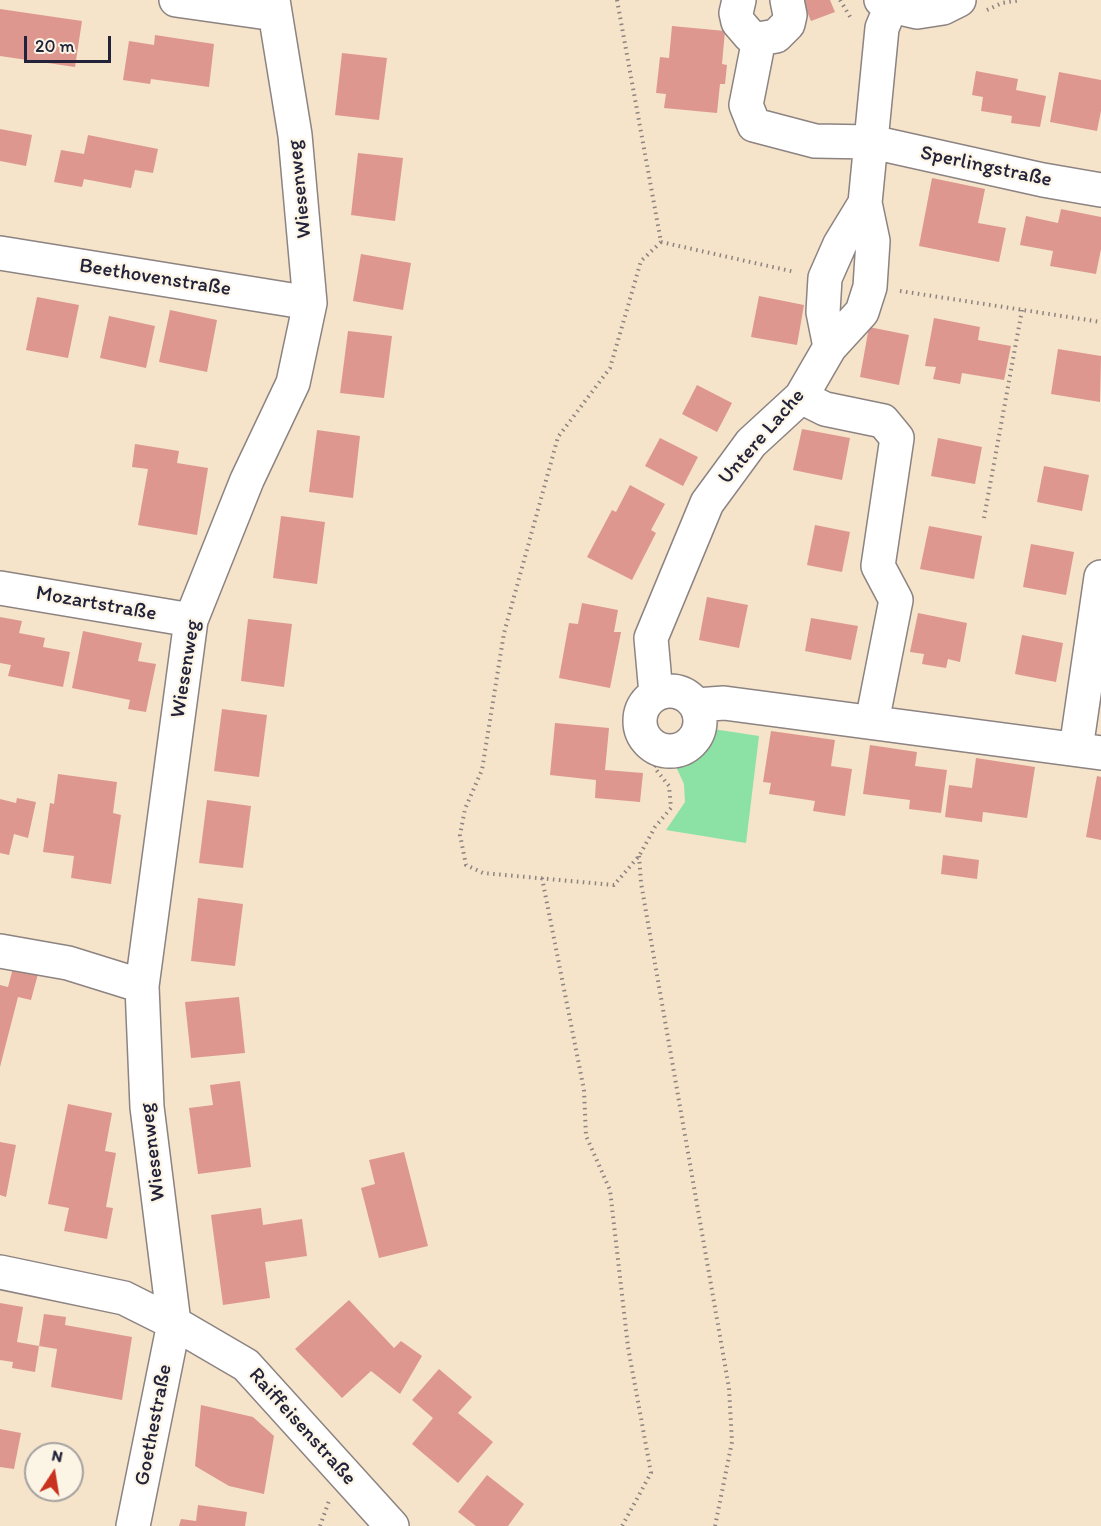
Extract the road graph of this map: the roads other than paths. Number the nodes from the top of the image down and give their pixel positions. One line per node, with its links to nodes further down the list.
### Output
1 (176, 0): 6 (street)
2 (739, 0): 7 (street)
3 (787, 0): 7 (street)
4 (959, 0): 5 (street)
5 (886, 3): 8 (street)
6 (274, 7): 12 (street, Wiesenweg)
7 (759, 39): 8 (street, Sperlingstraße)
8 (872, 142): 9 (street, Sperlingstraße); 10 (street)
9 (1101, 190)
10 (865, 203): 13 (street); 13 (street, Untere Lache)
11 (0, 253): 12 (street, Beethovenstraße)
12 (310, 303): 17 (street, Wiesenweg)
13 (830, 347): 14 (street, Untere Lache)
14 (801, 397): 18 (street, Untere Lache); 20 (street)
15 (1101, 577): 21 (street)
16 (0, 588): 17 (street, Mozartstraße)
17 (191, 620): 23 (street, Wiesenweg)
18 (656, 694): 19 (street); 19 (street)
19 (696, 705): 20 (street)
20 (872, 722): 21 (street)
21 (1089, 751)
22 (0, 951): 23 (street)
23 (142, 986): 25 (street, Wiesenweg)
24 (0, 1272): 25 (street, Raiffeisenstraße)
25 (174, 1323): 26 (street, Goethestraße); 27 (street, Raiffeisenstraße)
26 (133, 1526)
27 (392, 1526)

